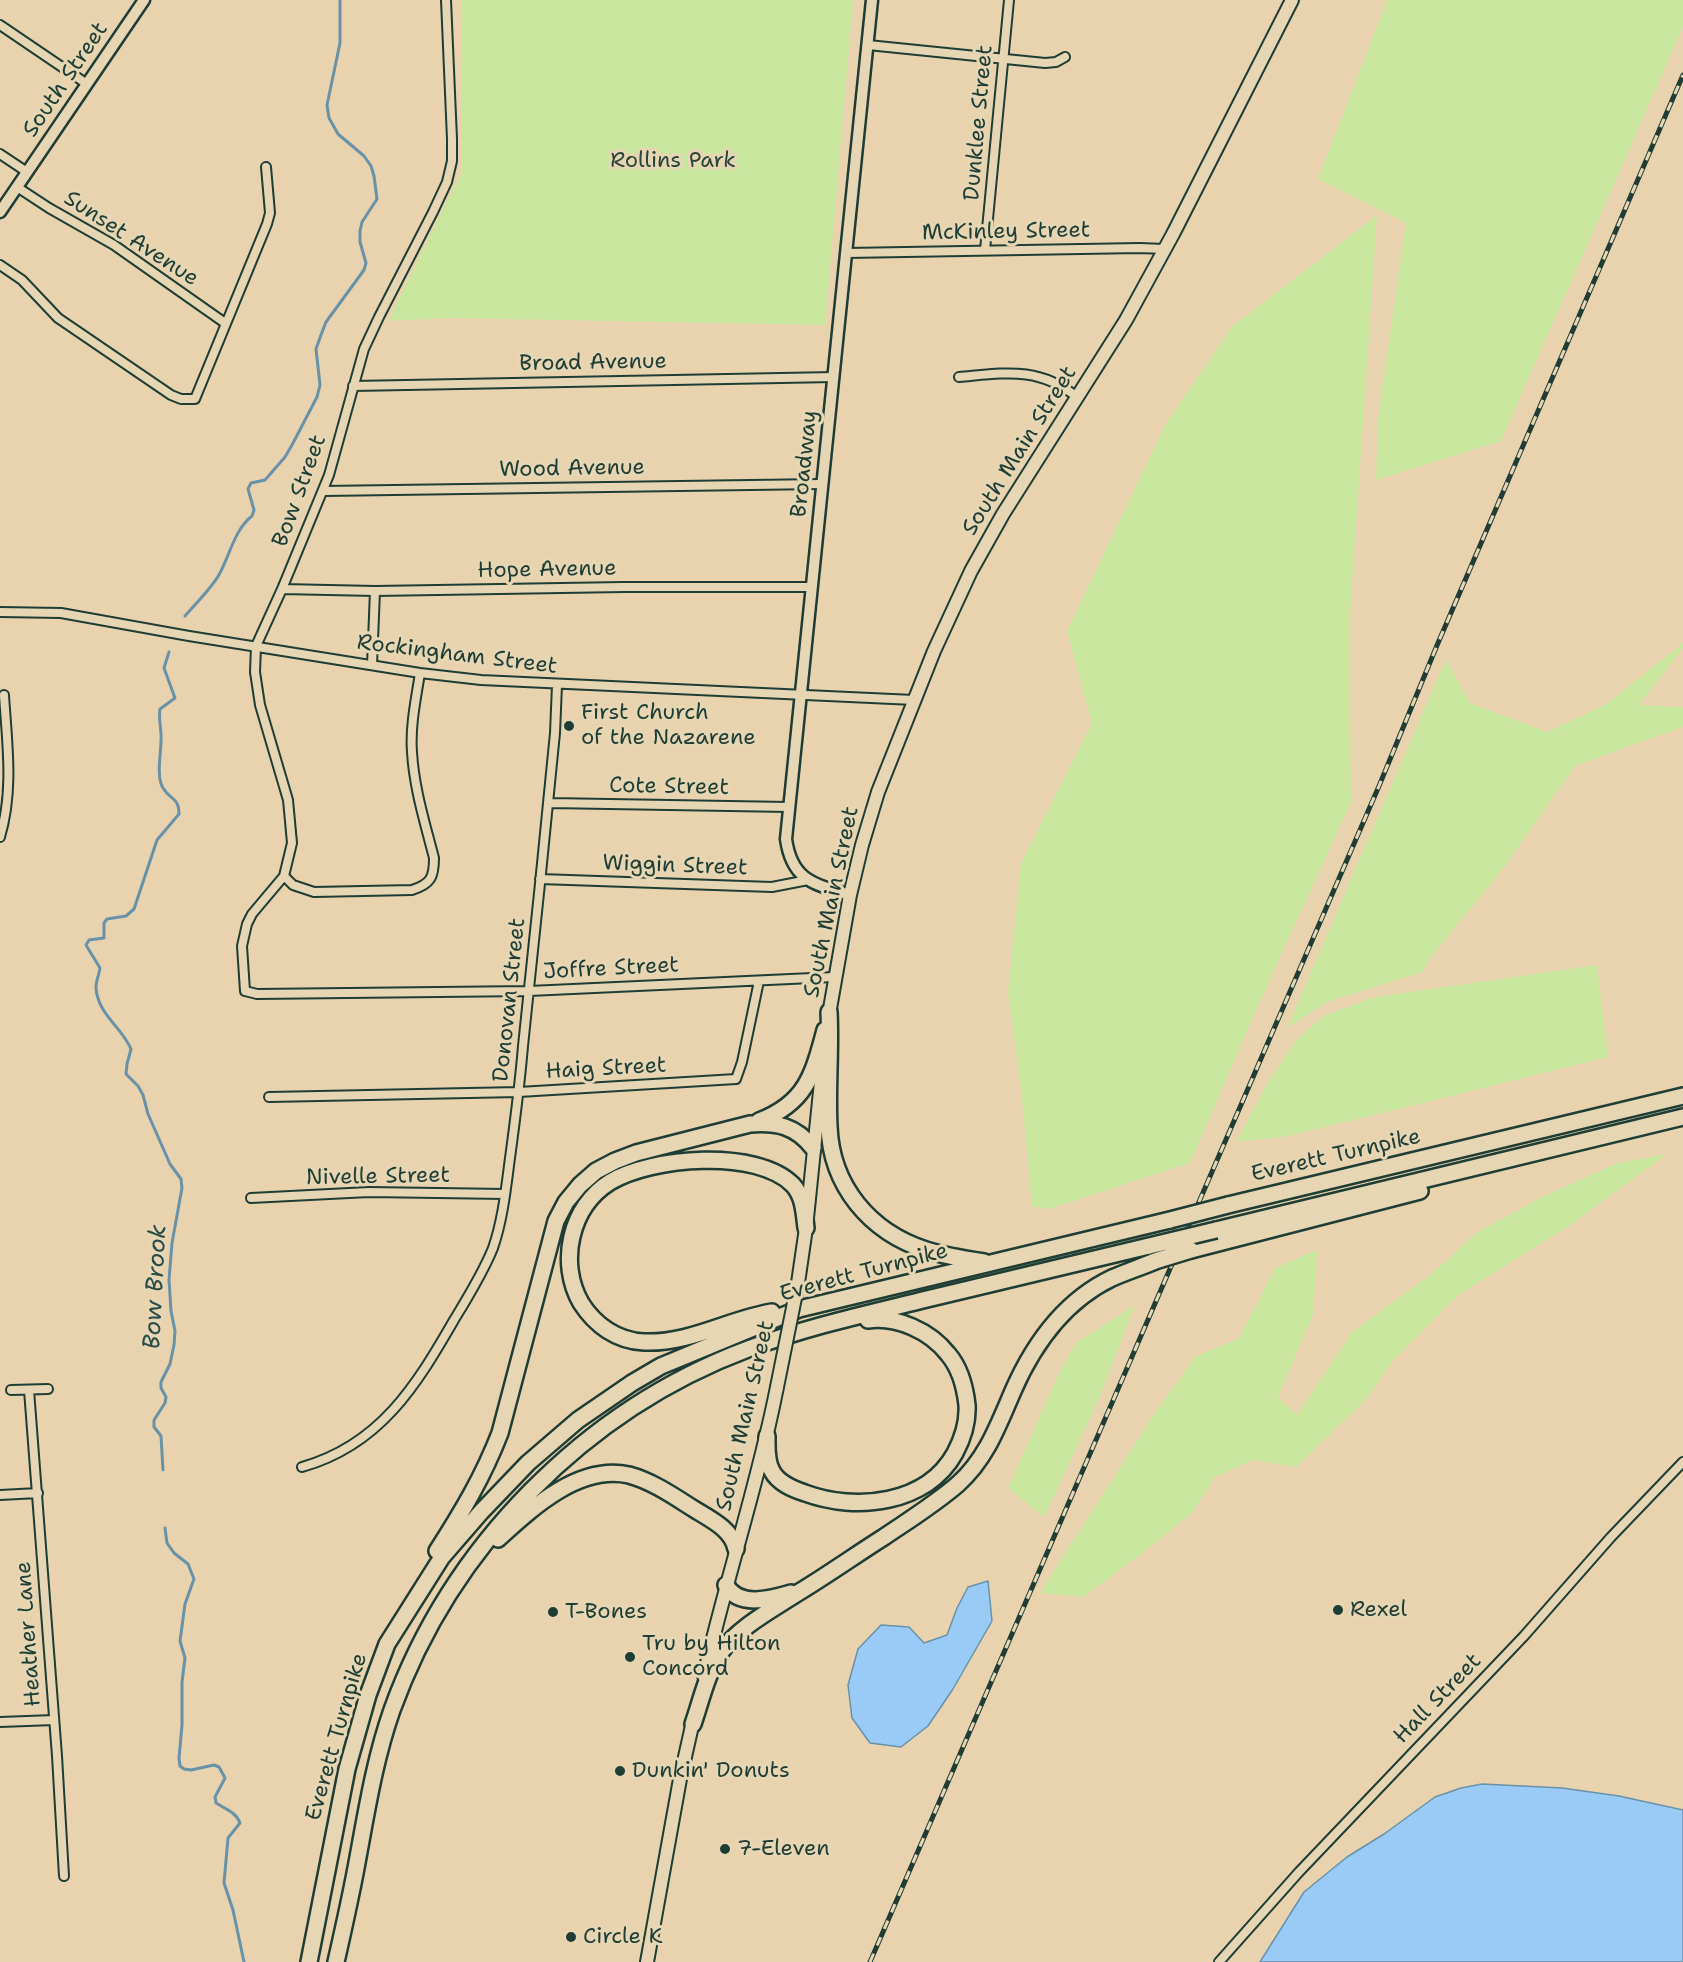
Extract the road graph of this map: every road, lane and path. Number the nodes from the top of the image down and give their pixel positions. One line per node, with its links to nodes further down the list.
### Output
1 (144, 0): 10 (street, South Street)
2 (446, 0): 23 (street, Bow Street)
3 (872, 0): 7 (street, Broadway)
4 (1009, 0): 9 (street, Dunklee Street)
5 (1292, 0): 16 (main road, South Main Street)
6 (0, 25): 10 (street)
7 (868, 45): 9 (street); 18 (street, Broadway)
8 (1065, 57): 9 (street)
9 (1003, 58): 17 (street, Dunklee Street)
10 (87, 84): 13 (street, South Street)
11 (0, 154): 13 (street)
12 (266, 167): 20 (street)
13 (27, 172): 14 (street, South Street)
14 (17, 186): 15 (street, South Street); 20 (street, Sunset Avenue)
15 (0, 212)
16 (1164, 249): 17 (street, McKinley Street); 24 (main road, South Main Street)
17 (985, 250): 18 (street, McKinley Street)
18 (847, 253): 21 (street, Broadway)
19 (0, 265): 20 (street)
20 (225, 323)
21 (834, 376): 23 (street, Broad Avenue); 25 (street, Broadway)
22 (959, 377): 24 (street)
23 (352, 386): 26 (street, Bow Street)
24 (1077, 397): 37 (main road, South Main Street)
25 (822, 484): 26 (street, Wood Avenue); 27 (street, Broadway)
26 (323, 491): 28 (street, Bow Street)
27 (812, 587): 29 (street, Hope Avenue); 35 (street, Broadway)
28 (282, 589): 29 (street, Hope Avenue); 31 (street, Bow Street)
29 (375, 591): 32 (street)
30 (0, 612): 31 (street, Rockingham Street)
31 (256, 646): 32 (street, Rockingham Street); 42 (street, Bow Street)
32 (372, 665): 33 (street, Rockingham Street)
33 (420, 673): 34 (street, Rockingham Street); 42 (street)
34 (557, 685): 35 (street, Rockingham Street); 39 (street, Donovan Street)
35 (801, 694): 37 (street, Rockingham Street); 40 (street, Broadway)
36 (4, 695): 38 (street)
37 (914, 700): 45 (main road, South Main Street)
38 (4, 743): 41 (street)
39 (549, 803): 40 (street, Cote Street); 43 (street, Donovan Street)
40 (789, 807): 44 (street, Broadway)
41 (0, 837)
42 (284, 876): 48 (street, Bow Street)
43 (540, 879): 44 (street, Wiggin Street); 49 (street, Donovan Street)
44 (808, 880): 45 (street)
45 (850, 895): 46 (main road, South Main Street)
46 (834, 978): 47 (street, Joffre Street); 50 (main road, South Main Street)
47 (759, 981): 49 (street, Joffre Street); 51 (street, Haig Street)
48 (245, 991): 49 (street, Joffre Street)
49 (529, 991): 51 (street, Donovan Street)
50 (829, 1012): 55 (highway); 56 (main road, South Main Street); 61 (highway)
51 (519, 1092): 53 (street, Haig Street); 58 (street, Donovan Street)
52 (1683, 1096): 61 (highway, Everett Turnpike, bridge)
53 (269, 1097)
54 (1683, 1117): 57 (highway, Everett Turnpike)
55 (750, 1124): 56 (highway); 76 (highway)
56 (813, 1148): 60 (main road, South Main Street)
57 (1539, 1152): 63 (highway, Everett Turnpike, bridge); 75 (highway, bridge)
58 (505, 1194): 59 (street, Nivelle Street); 69 (street, Donovan Street)
59 (251, 1198)
60 (806, 1228): 62 (highway); 67 (main road, South Main Street, bridge)
61 (993, 1263): 62 (highway, Everett Turnpike)
62 (799, 1309): 76 (highway, Everett Turnpike)
63 (789, 1335): 67 (highway); 73 (highway, Everett Turnpike)
64 (48, 1389): 66 (street)
65 (11, 1390): 66 (street)
66 (29, 1390): 70 (street, Heather Lane)
67 (767, 1436): 72 (main road, South Main Street)
68 (1683, 1462): 84 (street, Hall Street)
69 (302, 1467)
70 (38, 1493): 71 (street); 77 (street, Heather Lane)
71 (0, 1495)
72 (736, 1549): 73 (highway); 74 (main road, South Main Street)
73 (462, 1576): 82 (highway, Everett Turnpike)
74 (726, 1585): 75 (highway); 79 (main road, South Main Street)
75 (808, 1587): 79 (highway)
76 (387, 1644): 81 (highway, Everett Turnpike)
77 (54, 1720): 78 (street); 80 (street, Heather Lane)
78 (0, 1722)
79 (693, 1724): 83 (main road, South Main Street)
80 (64, 1876)
81 (309, 1962)
82 (336, 1962)
83 (647, 1962)
84 (1219, 1962)

